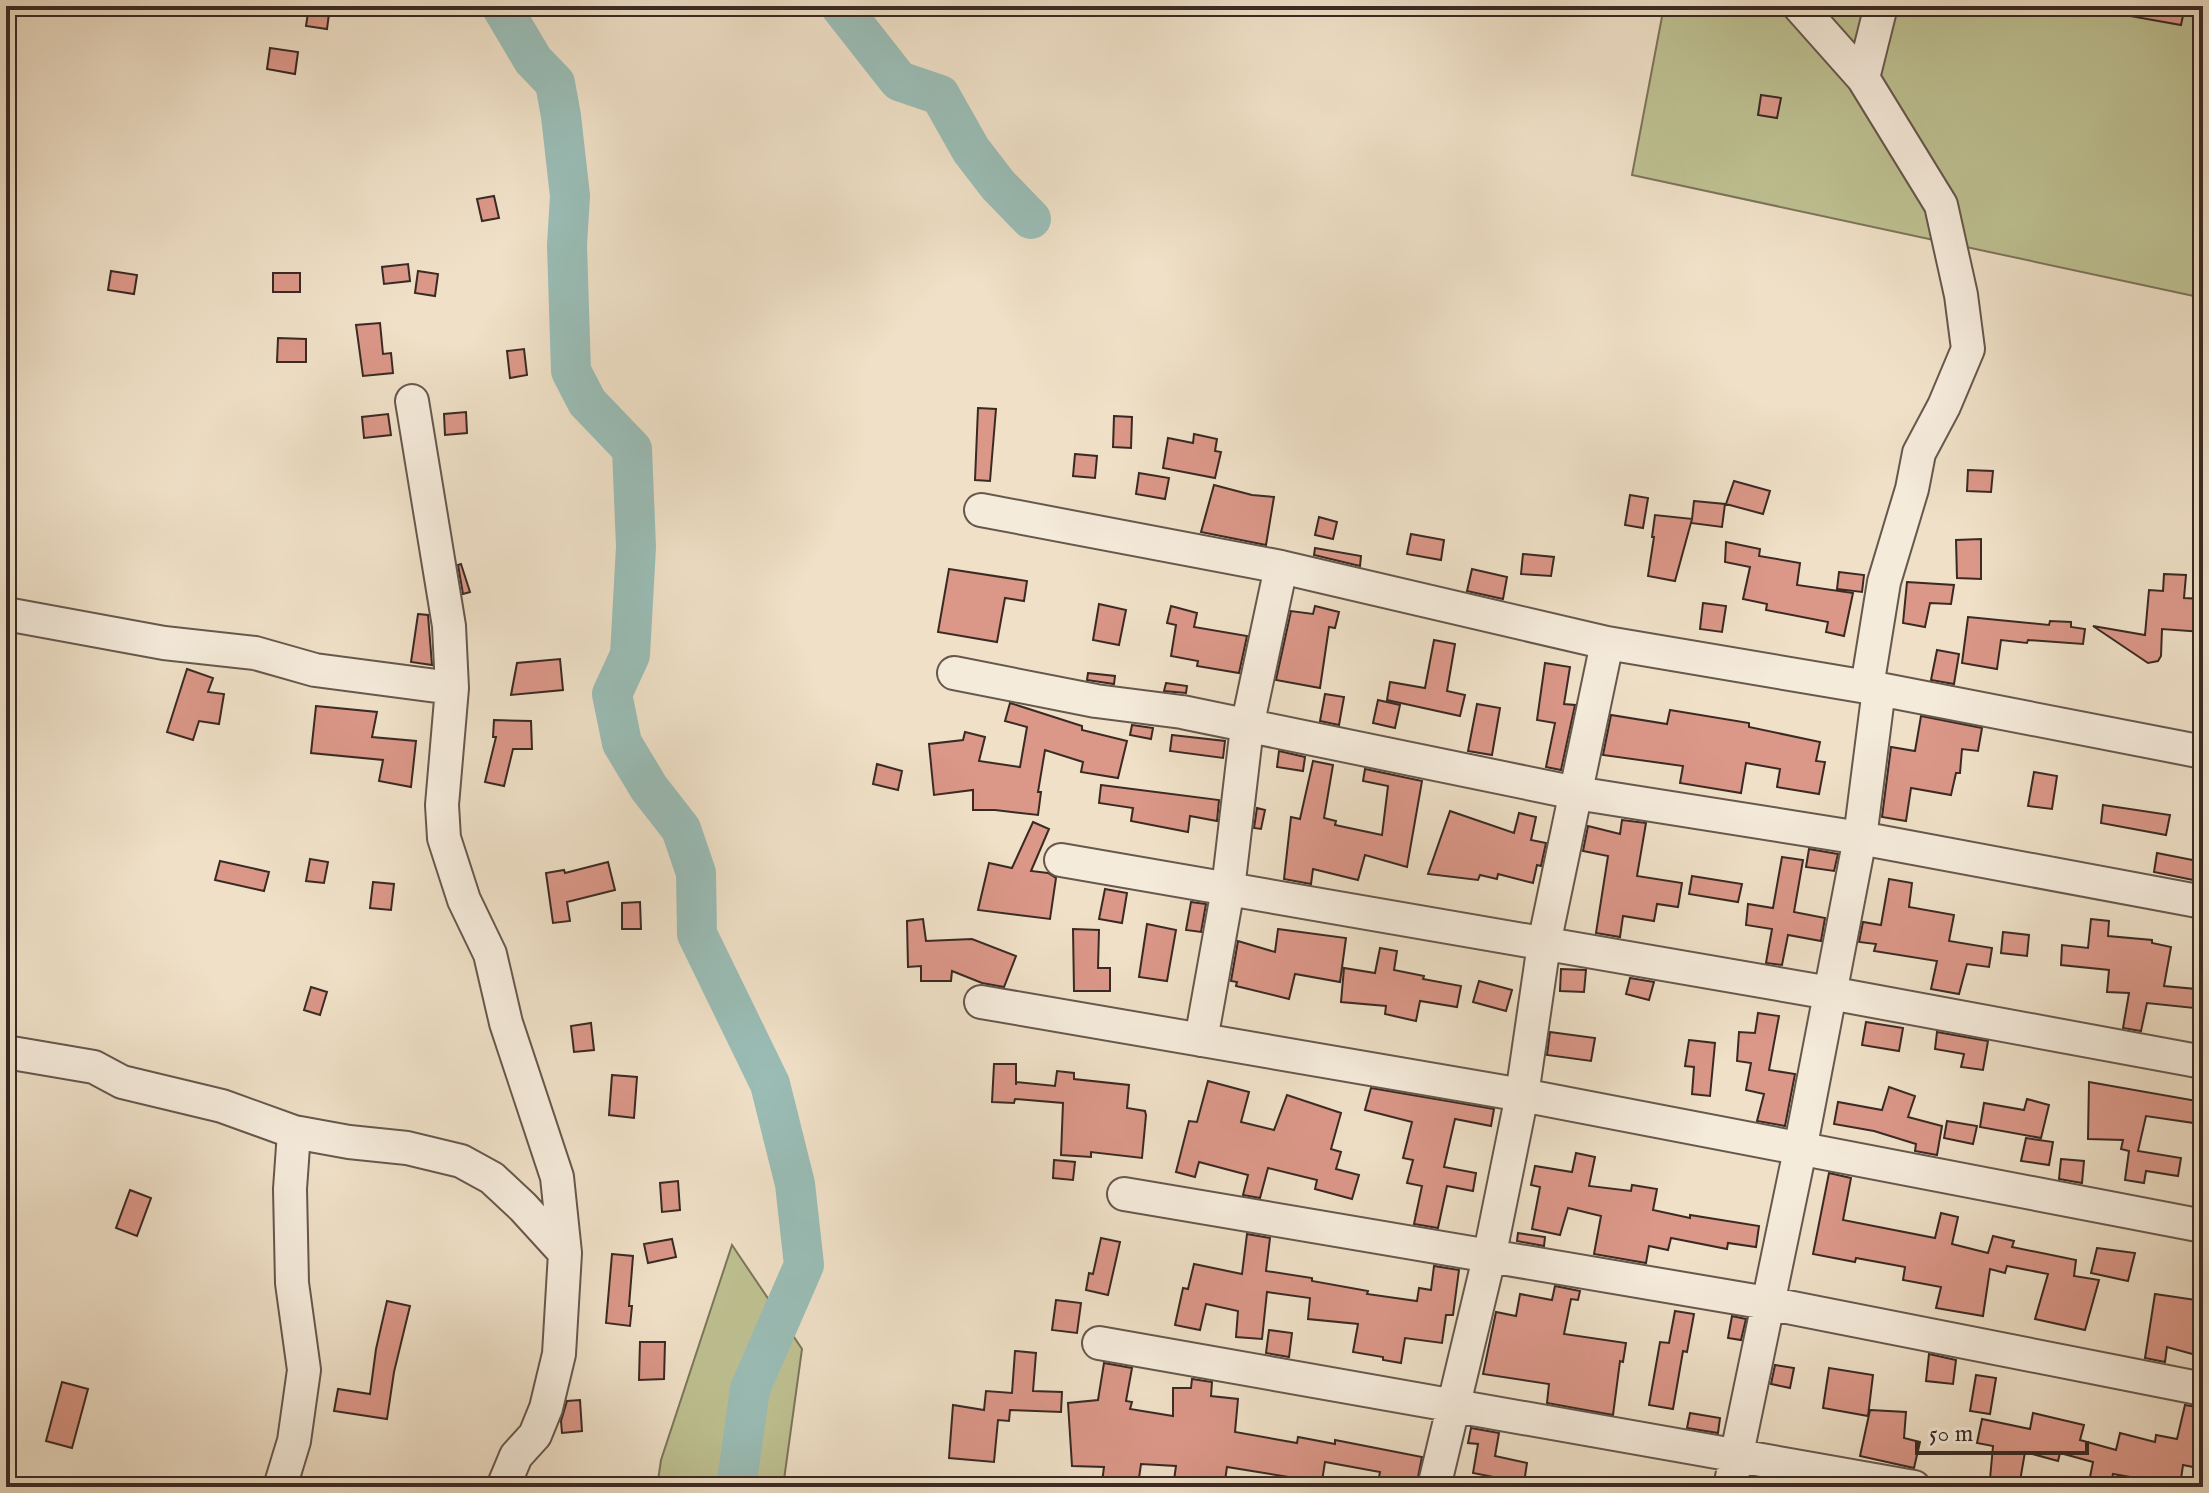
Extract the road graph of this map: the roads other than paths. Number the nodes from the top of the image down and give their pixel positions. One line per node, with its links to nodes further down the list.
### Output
1 (1799, 6): 3 (street)
2 (1881, 6): 3 (street)
3 (1863, 78): 11 (street)
4 (412, 401): 10 (street)
5 (981, 510): 6 (street)
6 (1281, 567): 8 (street); 12 (street)
7 (6, 614): 10 (street)
8 (1607, 643): 11 (street); 14 (street)
9 (954, 673): 12 (street)
10 (452, 688): 30 (street)
11 (1873, 688): 13 (street); 15 (street)
12 (1247, 727): 14 (street); 17 (street)
13 (2203, 752)
14 (1576, 793): 15 (street); 19 (street)
15 (1860, 838): 18 (street); 20 (street)
16 (1061, 860): 17 (street)
17 (1228, 889): 19 (street); 22 (street)
18 (2203, 902)
19 (1544, 944): 20 (street); 25 (street)
20 (1830, 993): 24 (street); 27 (street)
21 (981, 1002): 22 (street)
22 (1201, 1040): 25 (street)
23 (6, 1052): 26 (street)
24 (2203, 1062)
25 (1522, 1095): 27 (street); 31 (street)
26 (294, 1132): 30 (street); 37 (street)
27 (1800, 1150): 29 (street); 32 (street)
28 (1124, 1194): 31 (street)
29 (2203, 1226)
30 (565, 1253): 38 (street)
31 (1489, 1258): 32 (street); 35 (street)
32 (1767, 1303): 34 (street); 36 (street)
33 (1099, 1343): 35 (street)
34 (2203, 1389)
35 (1453, 1404): 36 (street); 39 (street)
36 (1736, 1453): 40 (street); 41 (street)
37 (280, 1487)
38 (503, 1487)
39 (1434, 1487)
40 (1730, 1487)
41 (1914, 1487)

